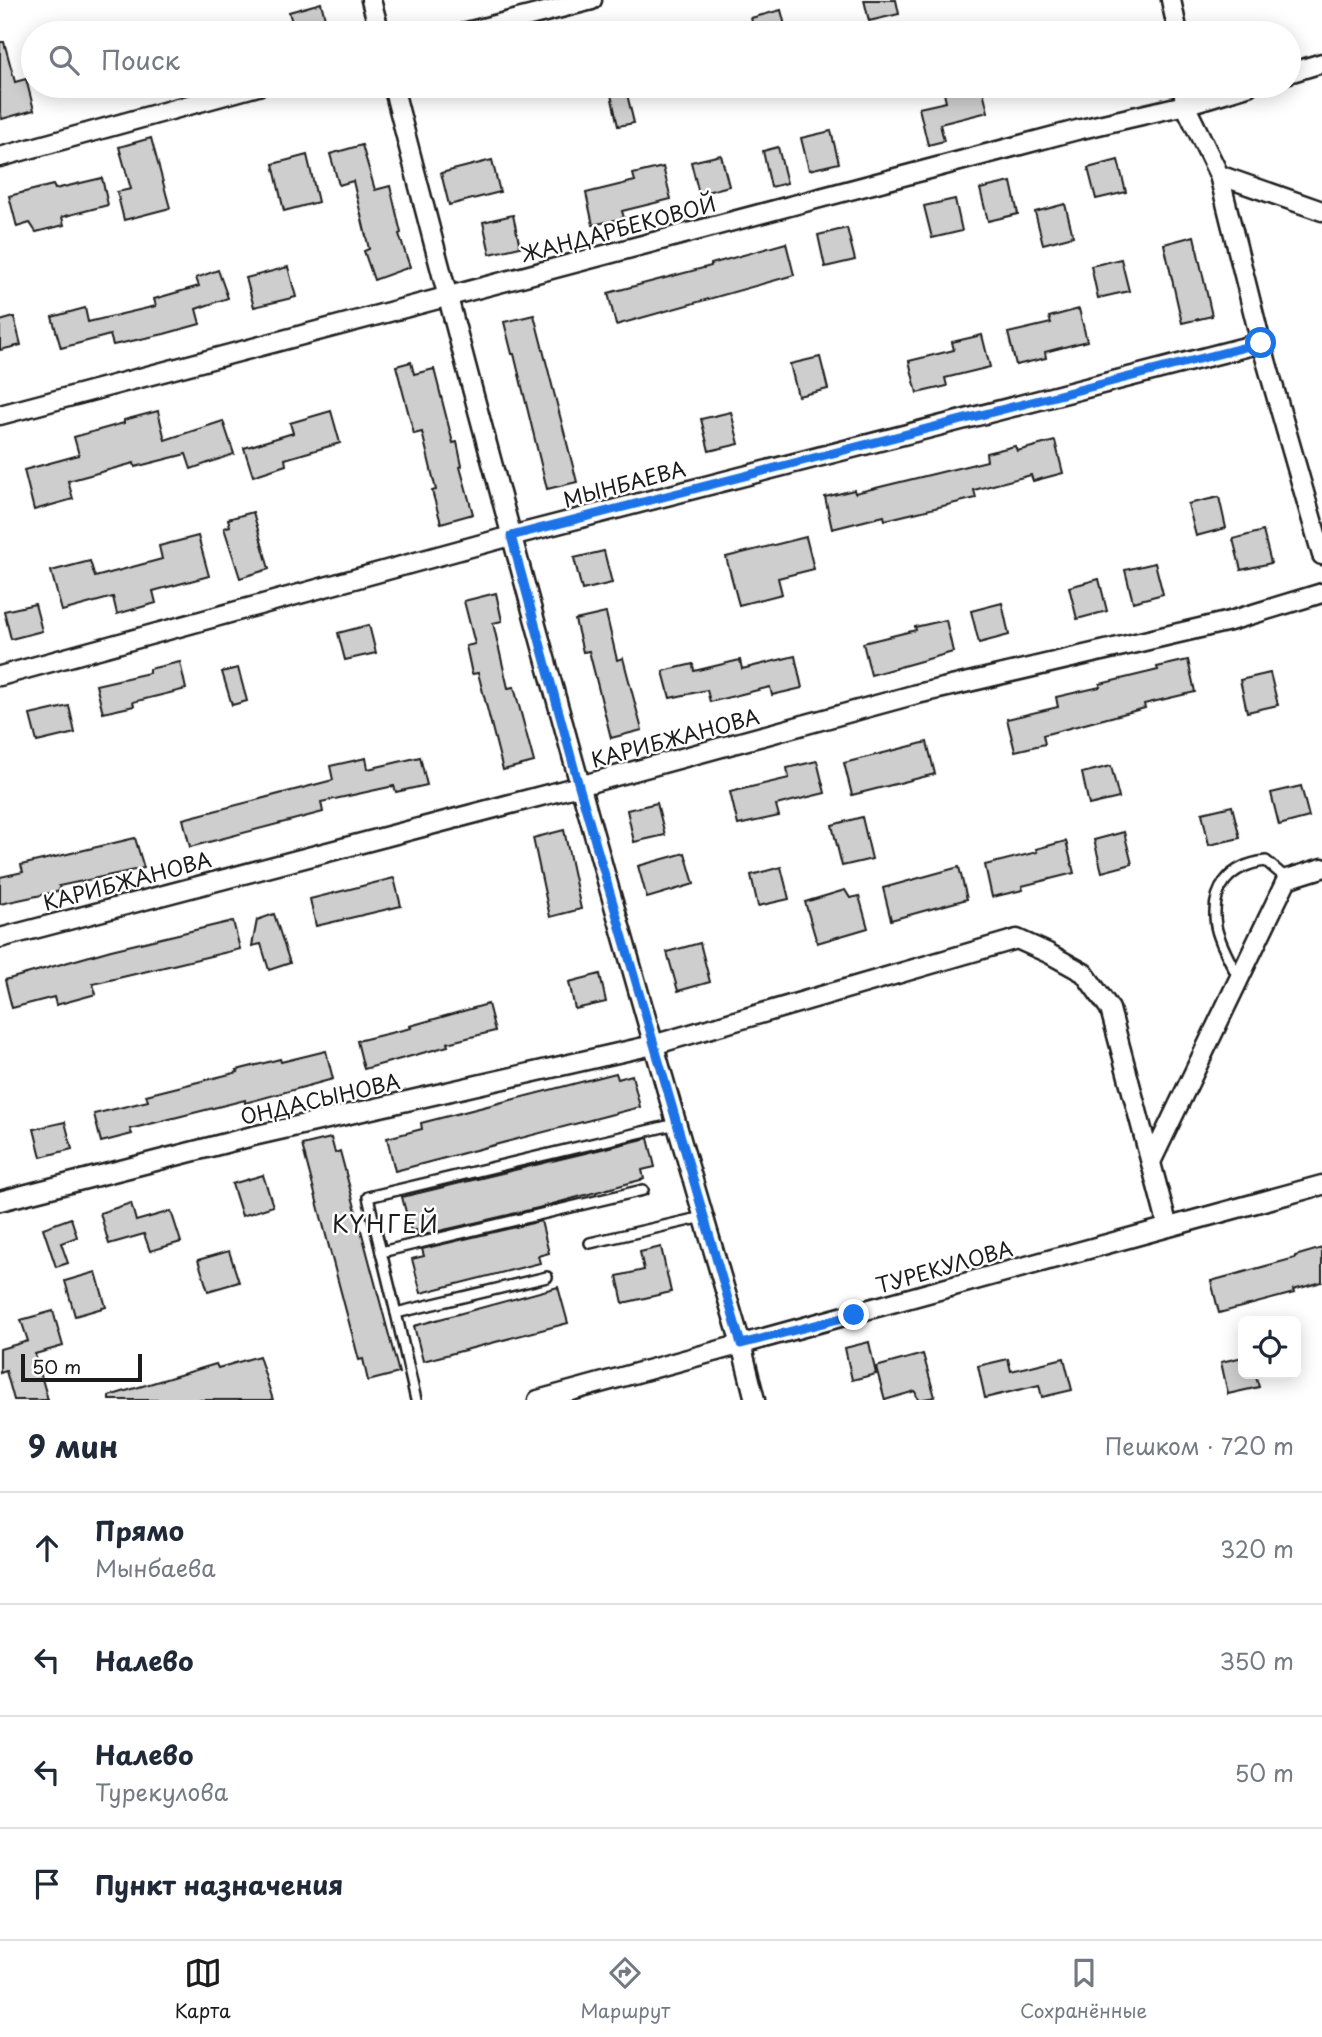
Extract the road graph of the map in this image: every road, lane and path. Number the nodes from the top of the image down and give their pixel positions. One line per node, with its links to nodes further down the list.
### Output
1 (371, 0): 4 (street)
2 (592, 0): 5 (street)
3 (1171, 0): 6 (street)
4 (377, 21)
5 (510, 21)
6 (1175, 21)
7 (1322, 63): 8 (street)
8 (1301, 69)
9 (214, 98): 14 (street)
10 (396, 98): 17 (street)
11 (1184, 98): 13 (street)
12 (1208, 98): 13 (street, ЖАНДАРБЕКОВОЙ)
13 (1185, 105): 15 (street); 17 (street, ЖАНДАРБЕКОВОЙ)
14 (0, 157)
15 (1219, 175): 16 (street); 18 (street)
16 (1322, 211)
17 (447, 296): 19 (street, ЖАНДАРБЕКОВОЙ); 20 (street)
18 (1261, 343): 20 (street, МЫНБАЕВА); 21 (street)
19 (0, 415)
20 (511, 536): 23 (street, МЫНБАЕВА); 24 (street)
21 (1322, 555)
22 (1322, 593): 24 (street, КАРИБЖАНОВА)
23 (0, 676)
24 (579, 786): 27 (street, КАРИБЖАНОВА); 29 (street)
25 (1322, 869): 26 (street)
26 (1287, 878): 28 (street); 28 (lane)
27 (0, 938)
28 (1239, 979): 31 (street)
29 (653, 1045): 30 (street); 31 (street, ОНДАСЫНОВА); 34 (street, ОНДАСЫНОВА)
30 (676, 1124): 35 (street); 38 (lane)
31 (1151, 1162): 36 (street, ОНДАСЫНОВА)
32 (1322, 1185): 36 (street, ТУРЕКУЛОВА)
33 (643, 1190): 38 (lane)
34 (0, 1201)
35 (703, 1217): 37 (lane); 41 (street)
36 (1168, 1227): 41 (street, ТУРЕКУЛОВА)
37 (590, 1243)
38 (382, 1252): 40 (lane)
39 (547, 1277): 40 (lane)
40 (396, 1313): 42 (lane)
41 (741, 1344): 43 (street, ТУРЕКУЛОВА); 44 (street)
42 (416, 1400)
43 (538, 1400)
44 (755, 1400)

